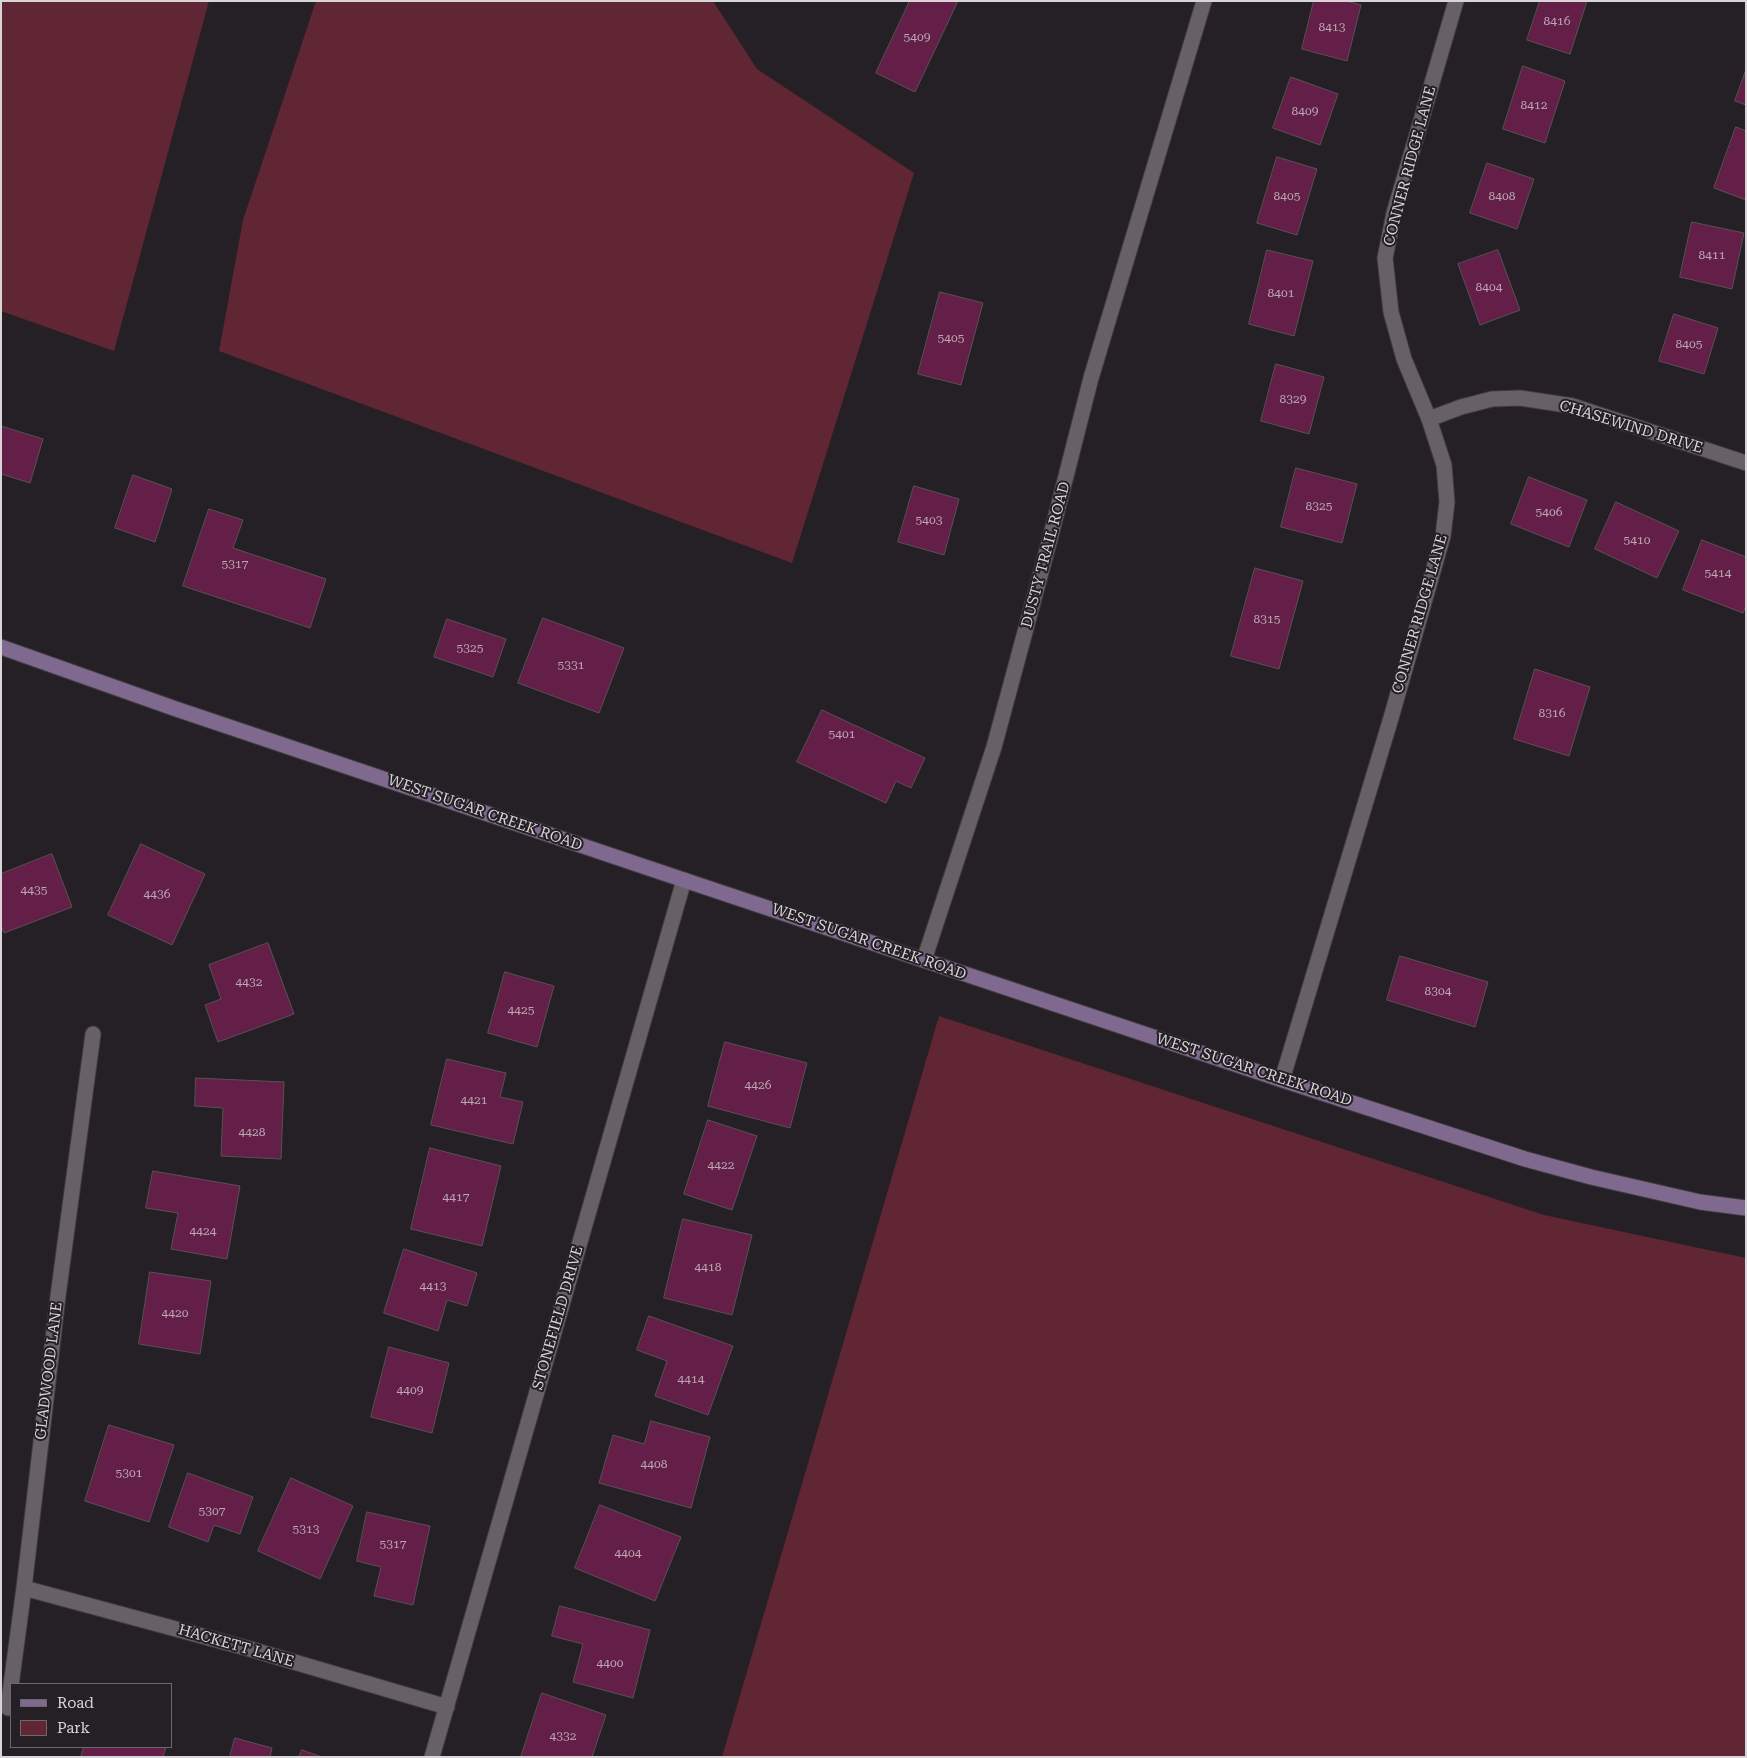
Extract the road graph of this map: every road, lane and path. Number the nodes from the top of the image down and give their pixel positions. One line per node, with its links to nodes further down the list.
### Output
1 (1204, 1): 7 (street, DUSTY TRAIL ROAD)
2 (1456, 1): 3 (street, CONNER RIDGE LANE)
3 (1428, 419): 4 (street, CHASEWIND DRIVE); 9 (street, CONNER RIDGE LANE)
4 (1746, 463)
5 (1, 647): 6 (main road, WEST SUGAR CREEK ROAD)
6 (684, 880): 7 (main road, WEST SUGAR CREEK ROAD); 14 (street, STONEFIELD DRIVE)
7 (924, 960): 9 (main road, WEST SUGAR CREEK ROAD)
8 (93, 1034): 11 (street, GLADWOOD LANE)
9 (1282, 1080): 10 (main road, WEST SUGAR CREEK ROAD)
10 (1746, 1208)
11 (24, 1588): 12 (street, GLADWOOD LANE); 14 (street, HACKETT LANE)
12 (11, 1683)
13 (10, 1693): 15 (street, GLADWOOD LANE)
14 (447, 1707): 16 (street, STONEFIELD DRIVE)
15 (8, 1708)
16 (432, 1757)

